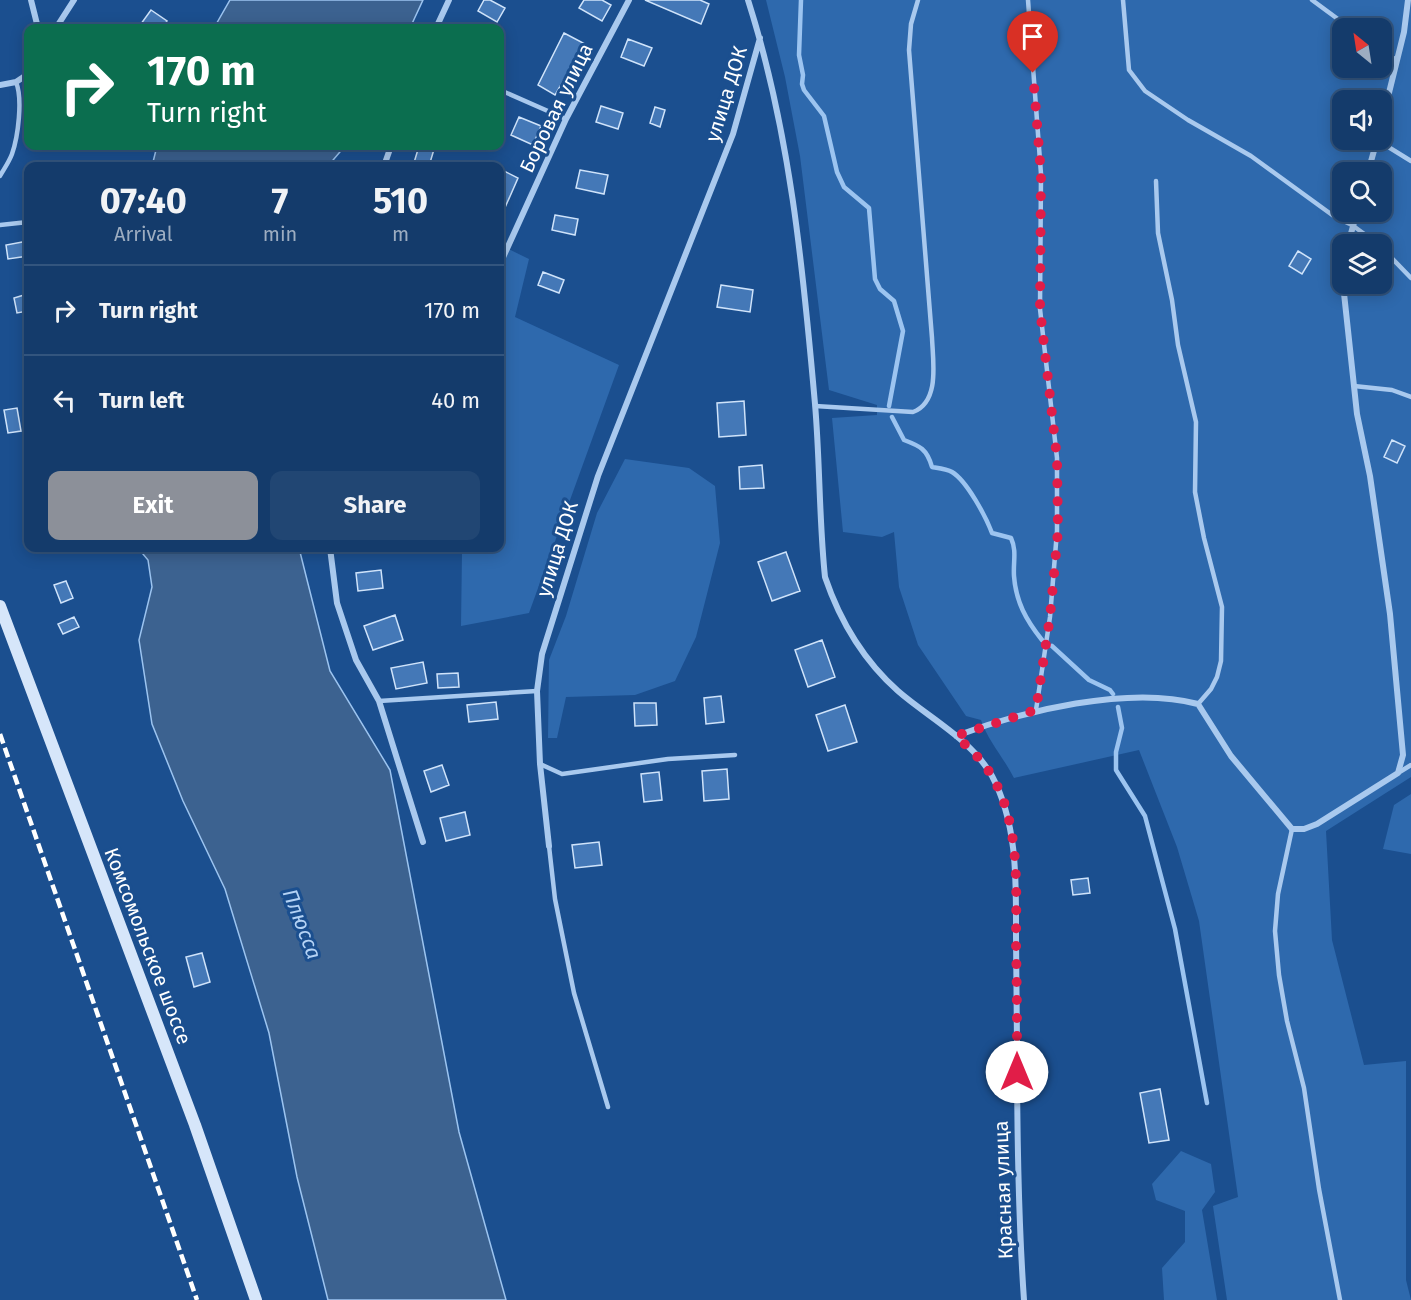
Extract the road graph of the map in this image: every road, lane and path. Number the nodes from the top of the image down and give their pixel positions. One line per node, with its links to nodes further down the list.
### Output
1 (31, 0): 12 (street)
2 (74, 0): 13 (street)
3 (449, 0): 14 (street)
4 (629, 0): 25 (street, Боровая улица)
5 (748, 0): 16 (street)
6 (918, 0): 42 (lane)
7 (1028, 0): 48 (lane)
8 (1123, 0): 33 (lane)
9 (1312, 0): 11 (lane)
10 (1408, 0): 15 (street)
11 (1336, 18)
12 (37, 24)
13 (59, 24)
14 (438, 24)
15 (1404, 32): 17 (lane); 19 (street)
16 (760, 37): 42 (street, улица ДОК); 45 (street, улица ДОК)
17 (1411, 38)
18 (1392, 57): 19 (lane)
19 (1397, 60): 23 (street)
20 (24, 77): 21 (street)
21 (16, 82): 22 (street); 28 (lane)
22 (0, 85)
23 (1390, 90)
24 (504, 92): 25 (lane)
25 (566, 118): 36 (street, Боровая улица)
26 (1392, 149): 27 (lane)
27 (1411, 160)
28 (0, 176)
29 (1156, 181): 47 (lane)
30 (24, 222): 32 (lane)
31 (1353, 222): 33 (street)
32 (0, 225)
33 (1352, 225): 34 (street); 35 (lane)
34 (1350, 234)
35 (1364, 234)
36 (504, 255)
37 (1392, 258): 38 (lane)
38 (1411, 278)
39 (1344, 294): 40 (street)
40 (1354, 386): 41 (lane); 53 (street)
41 (1411, 397)
42 (815, 406): 49 (street, улица ДОК)
43 (331, 552): 46 (street)
44 (0, 606): 58 (main road, Комсомольское шоссе)
45 (537, 691): 46 (lane); 51 (street, улица ДОК)
46 (379, 701): 55 (street)
47 (1198, 704): 48 (street); 54 (street)
48 (1036, 710): 49 (street)
49 (956, 736): 59 (street, Красная улица)
50 (735, 755): 51 (lane)
51 (540, 764): 56 (street, улица ДОК)
52 (1411, 765): 53 (lane)
53 (1398, 773): 54 (street)
54 (1292, 829): 60 (lane)
55 (423, 842)
56 (549, 846): 57 (lane)
57 (608, 1107)
58 (256, 1300)
59 (1024, 1300)
60 (1340, 1300)

